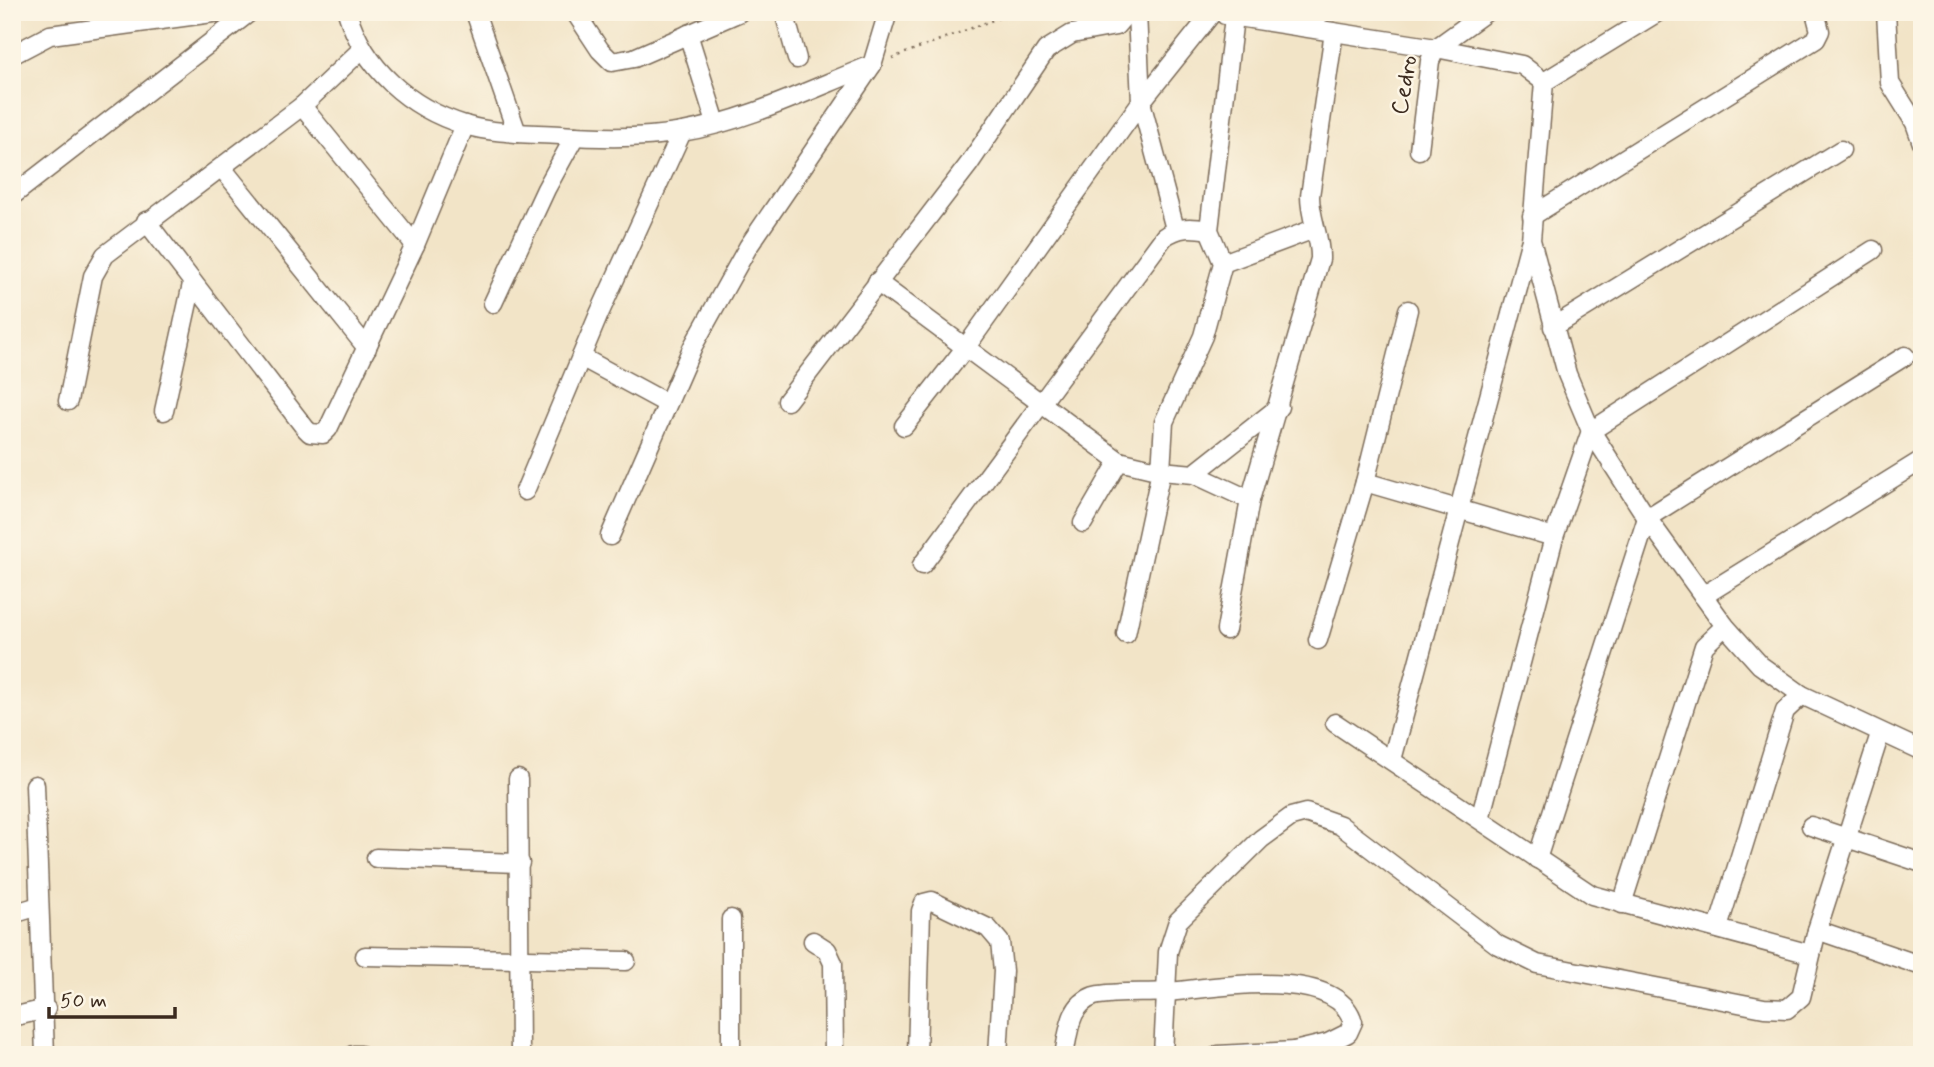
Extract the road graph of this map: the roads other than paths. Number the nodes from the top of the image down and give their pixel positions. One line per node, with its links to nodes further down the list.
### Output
1 (220, 12): 21 (street)
2 (250, 12): 38 (street)
3 (347, 12): 23 (street)
4 (475, 12): 31 (street)
5 (575, 12): 20 (street)
6 (740, 12): 20 (street)
7 (784, 12): 24 (street)
8 (888, 12): 25 (street)
9 (1128, 12): 48 (street)
10 (1137, 12): 27 (street)
11 (1213, 12): 17 (street); 27 (street)
12 (1323, 12): 18 (street)
13 (1486, 12): 22 (street, Cedro)
14 (1658, 12): 26 (street)
15 (1815, 12): 39 (street)
16 (1886, 12): 34 (street)
17 (1234, 17): 18 (street); 43 (street)
18 (1305, 26): 19 (street)
19 (1334, 32): 22 (street); 42 (street)
20 (688, 34): 29 (street)
21 (15, 46)
22 (1436, 48): 26 (street); 35 (street, Cedro)
23 (361, 50): 28 (street); 30 (street)
24 (797, 60)
25 (872, 65): 29 (street); 59 (street)
26 (1544, 82): 39 (street)
27 (1141, 102): 41 (street); 53 (street)
28 (302, 106): 37 (street); 45 (street)
29 (716, 123): 32 (street)
30 (465, 125): 31 (street); 45 (street)
31 (517, 132): 33 (street)
32 (682, 132): 33 (street); 56 (street)
33 (575, 136): 50 (street)
34 (1922, 143)
35 (1419, 150)
36 (1841, 150): 52 (street)
37 (222, 168): 40 (street); 54 (street)
38 (12, 196)
39 (1532, 216): 44 (street)
40 (146, 221): 49 (street); 57 (street)
41 (1175, 229): 43 (street); 60 (street)
42 (1314, 229): 47 (street); 61 (street)
43 (1209, 230): 47 (street)
44 (1531, 240): 52 (street); 72 (street)
45 (415, 244): 54 (street)
46 (1873, 250): 64 (street)
47 (1223, 263): 67 (street)
48 (877, 282): 53 (street); 58 (street)
49 (192, 284): 54 (street); 62 (street)
50 (493, 303)
51 (1408, 310): 69 (street)
52 (1553, 327): 64 (street)
53 (966, 347): 60 (street); 63 (street)
54 (367, 348)
55 (1905, 356): 73 (street)
56 (581, 358): 59 (street); 70 (street)
57 (68, 401)
58 (787, 401)
59 (666, 403): 75 (street)
60 (1040, 403): 66 (street); 77 (street)
61 (1279, 407): 68 (street); 71 (street)
62 (164, 411)
63 (904, 426)
64 (1591, 431): 73 (street); 76 (street)
65 (1922, 460): 78 (street)
66 (1119, 461): 67 (street); 74 (street)
67 (1161, 471): 68 (street); 81 (street)
68 (1194, 474): 71 (street)
69 (1365, 482): 72 (street); 82 (street)
70 (525, 491)
71 (1250, 500): 80 (street)
72 (1461, 511): 76 (street); 87 (street)
73 (1647, 518): 78 (street); 94 (street)
74 (1083, 523)
75 (610, 536)
76 (1554, 537): 90 (street)
77 (922, 565)
78 (1703, 596): 79 (street)
79 (1725, 626): 83 (street); 97 (street)
80 (1226, 629)
81 (1126, 634)
82 (1318, 640)
83 (1802, 695): 85 (street); 101 (street)
84 (1335, 723): 87 (street)
85 (1880, 734): 86 (street); 92 (street)
86 (1922, 751)
87 (1392, 760): 90 (street)
88 (518, 779): 95 (street)
89 (35, 785): 98 (street)
90 (1480, 819): 94 (street)
91 (1811, 826): 92 (street)
92 (1846, 836): 96 (street); 102 (street)
93 (376, 858): 95 (street)
94 (1537, 859): 97 (street)
95 (520, 863): 106 (street)
96 (1922, 863)
97 (1622, 904): 101 (street)
98 (39, 906): 99 (street); 110 (street)
99 (12, 914)
100 (731, 919): 117 (street)
101 (1718, 928): 104 (street)
102 (1817, 930): 104 (street); 108 (street)
103 (813, 940): 118 (street)
104 (1810, 954): 109 (street)
105 (365, 956): 106 (street)
106 (519, 958): 107 (street); 116 (street)
107 (626, 961)
108 (1922, 966)
109 (1167, 992): 112 (street); 121 (street); 122 (street)
110 (46, 1009): 111 (street); 113 (street)
111 (12, 1017)
112 (1294, 1053): 123 (street)
113 (45, 1055)
114 (353, 1055): 115 (street)
115 (361, 1055)
116 (520, 1055)
117 (731, 1055)
118 (834, 1055)
119 (918, 1055): 120 (street)
120 (998, 1055)
121 (1064, 1055)
122 (1163, 1055)
123 (1218, 1055)

